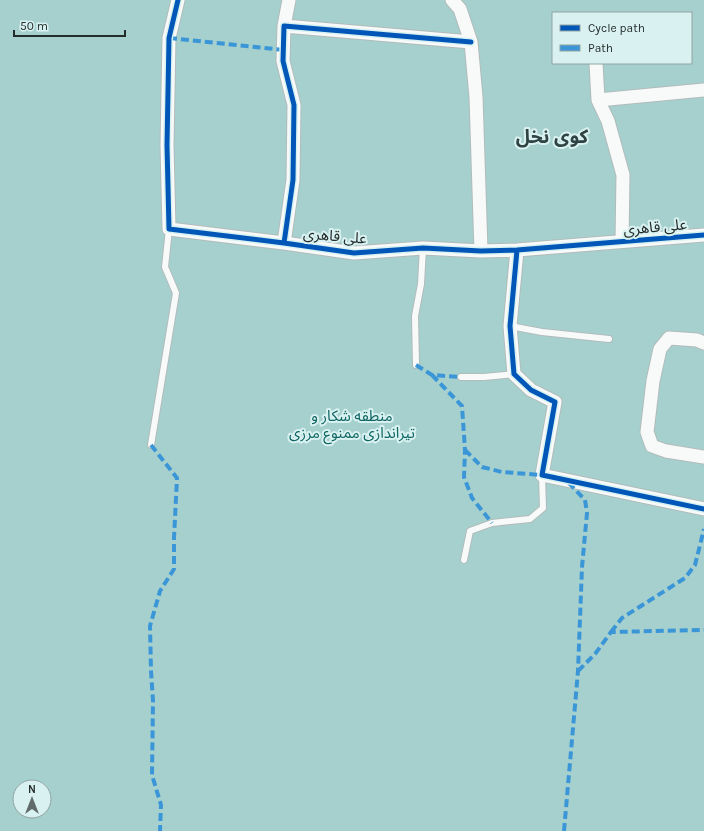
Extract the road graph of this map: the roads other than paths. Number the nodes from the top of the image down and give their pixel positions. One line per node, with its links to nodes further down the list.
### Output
1 (178, 0): 9 (street)
2 (289, 0): 4 (street)
3 (452, 0): 5 (street)
4 (284, 26): 5 (street); 12 (street)
5 (471, 42): 15 (street)
6 (596, 64): 8 (street)
7 (704, 90): 8 (street)
8 (598, 100): 11 (street)
9 (169, 229): 12 (street, علی قاهری); 22 (lane)
10 (704, 235): 11 (street, علی قاهری)
11 (622, 242): 14 (street, علی قاهری)
12 (284, 243): 13 (street, علی قاهری)
13 (423, 248): 15 (street, علی قاهری); 19 (lane)
14 (517, 250): 15 (street, علی قاهری); 16 (street)
15 (481, 251)
16 (510, 326): 17 (lane); 20 (street)
17 (610, 339)
18 (704, 343): 23 (street)
19 (416, 365)
20 (514, 374): 21 (lane); 24 (street)
21 (461, 378)
22 (151, 445)
23 (704, 457)
24 (542, 475): 25 (street); 26 (lane)
25 (704, 509)
26 (464, 560)

